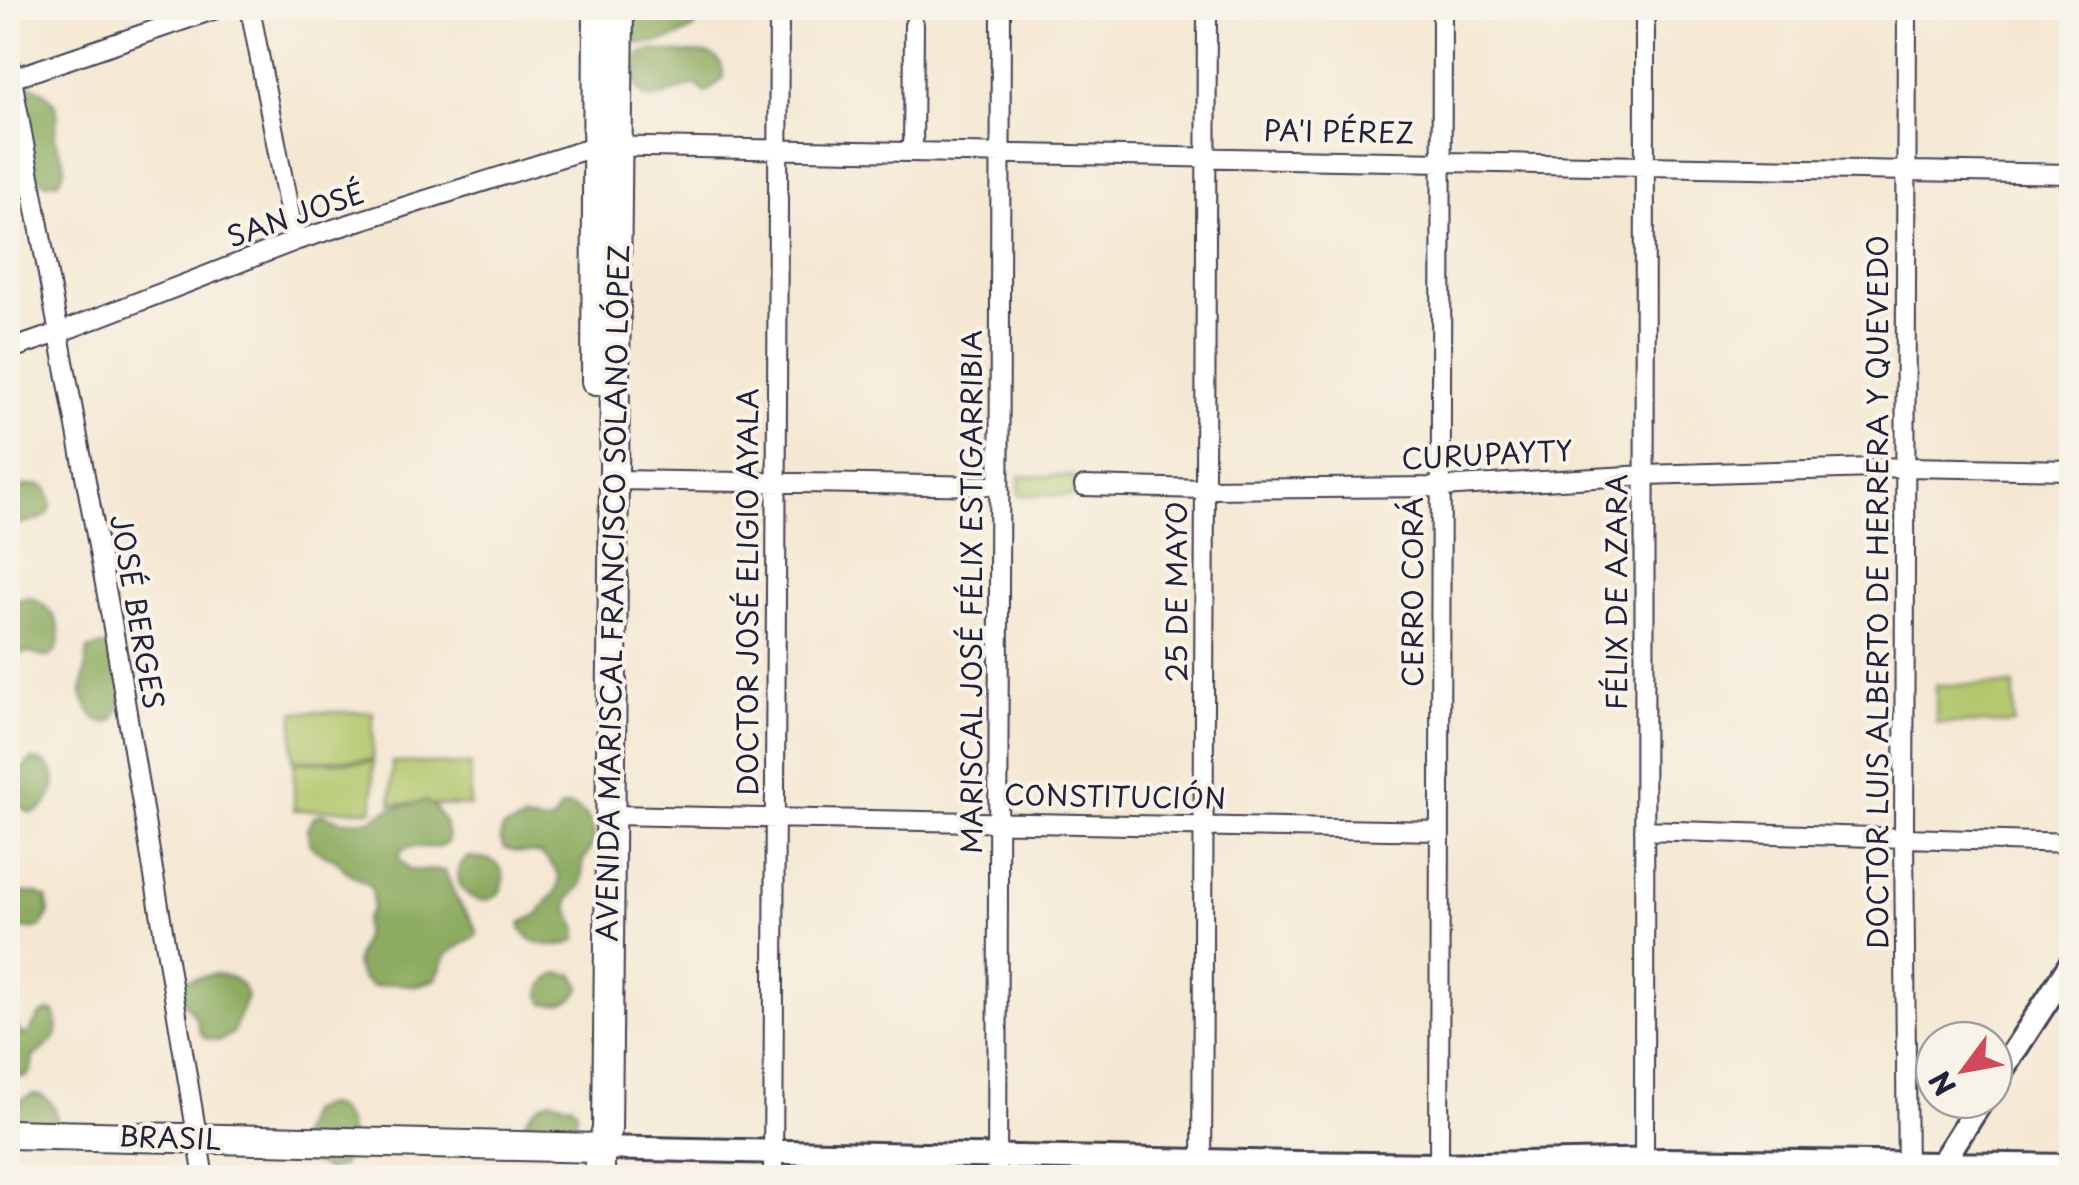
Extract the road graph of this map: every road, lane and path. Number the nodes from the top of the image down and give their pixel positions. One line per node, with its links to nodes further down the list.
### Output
1 (219, 8): 13 (street)
2 (250, 8): 23 (street)
3 (598, 8): 14 (highway, AVENIDA MARISCAL FRANCISCO SOLANO LÓPEZ)
4 (619, 8): 14 (highway, AVENIDA MARISCAL FRANCISCO SOLANO LÓPEZ)
5 (779, 8): 15 (street, DOCTOR JOSÉ ELIGIO AYALA)
6 (1002, 8): 17 (street, MARISCAL JOSÉ FÉLIX ESTIGARRIBIA)
7 (1207, 8): 18 (street, 25 DE MAYO)
8 (1442, 8): 19 (street, CERRO CORÁ)
9 (1645, 8): 20 (street, FÉLIX DE AZARA)
10 (1907, 8): 21 (street, DOCTOR LUIS ALBERTO DE HERRERA Y QUEVEDO)
11 (914, 25): 16 (street)
12 (8, 57): 13 (street, JOSÉ BERGES)
13 (10, 79): 24 (street, JOSÉ BERGES)
14 (607, 145): 15 (street, PA'I PÉREZ); 23 (street, SAN JOSÉ); 29 (highway, AVENIDA MARISCAL FRANCISCO SOLANO LÓPEZ); 35 (highway, AVENIDA MARISCAL FRANCISCO SOLANO LÓPEZ)
15 (778, 148): 16 (street, PA'I PÉREZ); 30 (street, DOCTOR JOSÉ ELIGIO AYALA)
16 (913, 151): 17 (street, PA'I PÉREZ)
17 (1001, 153): 18 (street, PA'I PÉREZ); 31 (street, MARISCAL JOSÉ FÉLIX ESTIGARRIBIA)
18 (1207, 156): 19 (street, PA'I PÉREZ); 34 (street, 25 DE MAYO)
19 (1443, 162): 20 (street, PA'I PÉREZ); 33 (street, CERRO CORÁ)
20 (1645, 166): 21 (street, PA'I PÉREZ); 28 (street, FÉLIX DE AZARA)
21 (1905, 170): 22 (street, PA'I PÉREZ); 26 (street, DOCTOR LUIS ALBERTO DE HERRERA Y QUEVEDO)
22 (2072, 174)
23 (294, 241): 24 (street, SAN JOSÉ)
24 (58, 332): 25 (street, SAN JOSÉ); 48 (street, JOSÉ BERGES)
25 (8, 350)
26 (1906, 468): 27 (street, CURUPAYTY); 28 (street, CURUPAYTY); 42 (street, DOCTOR LUIS ALBERTO DE HERRERA Y QUEVEDO)
27 (2072, 470)
28 (1644, 475): 33 (street, CURUPAYTY); 40 (street, FÉLIX DE AZARA)
29 (614, 480): 30 (street); 36 (highway, AVENIDA MARISCAL FRANCISCO SOLANO LÓPEZ)
30 (776, 483): 31 (street); 37 (street, DOCTOR JOSÉ ELIGIO AYALA)
31 (998, 486): 38 (street, MARISCAL JOSÉ FÉLIX ESTIGARRIBIA)
32 (1084, 486): 34 (street, CURUPAYTY)
33 (1441, 487): 34 (street, CURUPAYTY); 41 (street, CERRO CORÁ)
34 (1205, 489): 39 (street, 25 DE MAYO)
35 (594, 685): 36 (highway); 49 (highway, AVENIDA MARISCAL FRANCISCO SOLANO LÓPEZ)
36 (611, 815): 37 (street, CONSTITUCIÓN); 49 (highway, AVENIDA MARISCAL FRANCISCO SOLANO LÓPEZ)
37 (774, 818): 38 (street, CONSTITUCIÓN); 50 (street, DOCTOR JOSÉ ELIGIO AYALA)
38 (1000, 823): 39 (street, CONSTITUCIÓN); 52 (street, MARISCAL JOSÉ FÉLIX ESTIGARRIBIA)
39 (1204, 826): 41 (street, CONSTITUCIÓN); 54 (street, 25 DE MAYO)
40 (1644, 830): 42 (street); 53 (street, FÉLIX DE AZARA)
41 (1439, 831): 57 (street, CERRO CORÁ)
42 (1904, 838): 43 (street); 55 (street, DOCTOR LUIS ALBERTO DE HERRERA Y QUEVEDO)
43 (2072, 843)
44 (2072, 962): 45 (main road)
45 (2014, 1051)
46 (1969, 1120): 56 (main road)
47 (8, 1134): 48 (highway, BRASIL)
48 (199, 1139): 49 (highway, BRASIL); 58 (street, JOSÉ BERGES)
49 (601, 1148): 50 (main road, BRASIL); 59 (highway, AVENIDA MARISCAL FRANCISCO SOLANO LÓPEZ)
50 (773, 1151): 52 (main road, BRASIL); 60 (street, DOCTOR JOSÉ ELIGIO AYALA)
51 (2072, 1166): 56 (main road, BRASIL)
52 (997, 1167): 54 (main road, BRASIL)
53 (1644, 1169): 55 (main road, BRASIL); 57 (main road, BRASIL)
54 (1202, 1170): 57 (main road, BRASIL)
55 (1907, 1170): 56 (main road, BRASIL)
56 (1938, 1170)
57 (1439, 1171)
58 (204, 1178)
59 (600, 1178)
60 (773, 1178)

